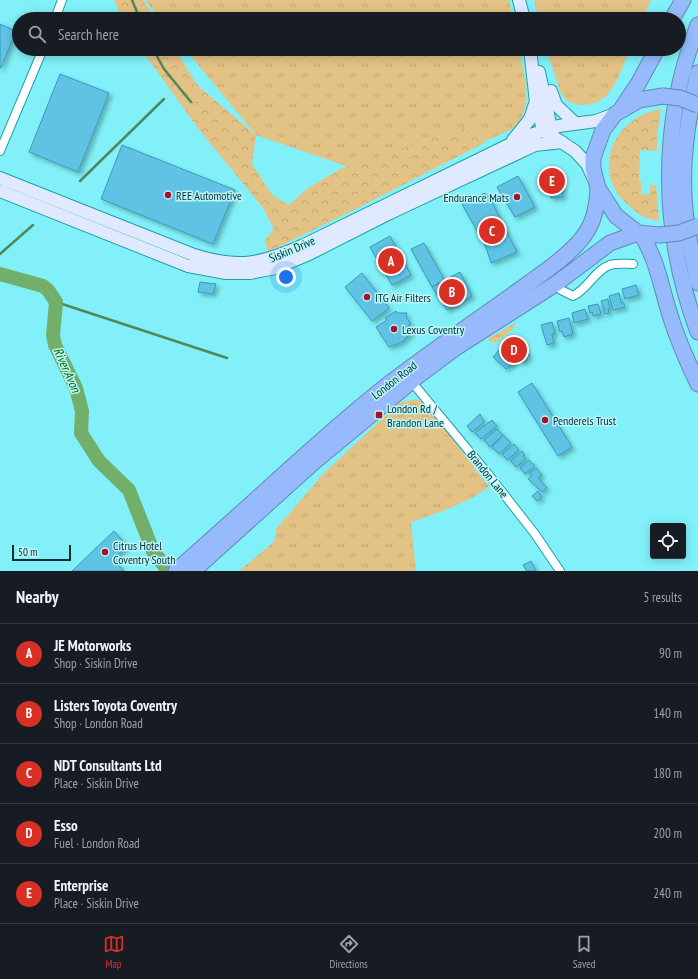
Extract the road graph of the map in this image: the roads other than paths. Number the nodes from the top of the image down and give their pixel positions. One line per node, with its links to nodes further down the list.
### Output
1 (62, 0): 4 (street)
2 (519, 0): 5 (street)
3 (683, 0): 6 (highway)
4 (58, 12)
5 (522, 12)
6 (676, 12)
7 (698, 25): 29 (highway)
8 (40, 56): 20 (street)
9 (533, 56): 14 (street)
10 (534, 56): 18 (street)
11 (535, 56): 17 (street)
12 (653, 56): 16 (highway)
13 (698, 73): 28 (highway)
14 (536, 102): 18 (street); 19 (street)
15 (698, 105): 16 (highway, bridge)
16 (618, 111): 17 (street, Siskin Drive); 22 (highway)
17 (575, 123): 18 (street, Siskin Drive)
18 (546, 134): 19 (street, Siskin Drive); 22 (street, Siskin Drive); 23 (street, Siskin Drive)
19 (510, 144): 21 (street, Siskin Drive)
20 (0, 151)
21 (0, 178)
22 (597, 185): 25 (highway); 32 (highway, London Road)
23 (0, 191)
24 (698, 226): 25 (highway, bridge)
25 (640, 234): 27 (highway, London Road); 31 (highway)
26 (629, 273): 27 (street)
27 (557, 283): 30 (highway, London Road)
28 (698, 283)
29 (698, 332)
30 (411, 381): 32 (highway, London Road); 34 (street, Brandon Lane)
31 (698, 384)
32 (199, 565): 33 (highway, London Road)
33 (176, 571)
34 (560, 571)

